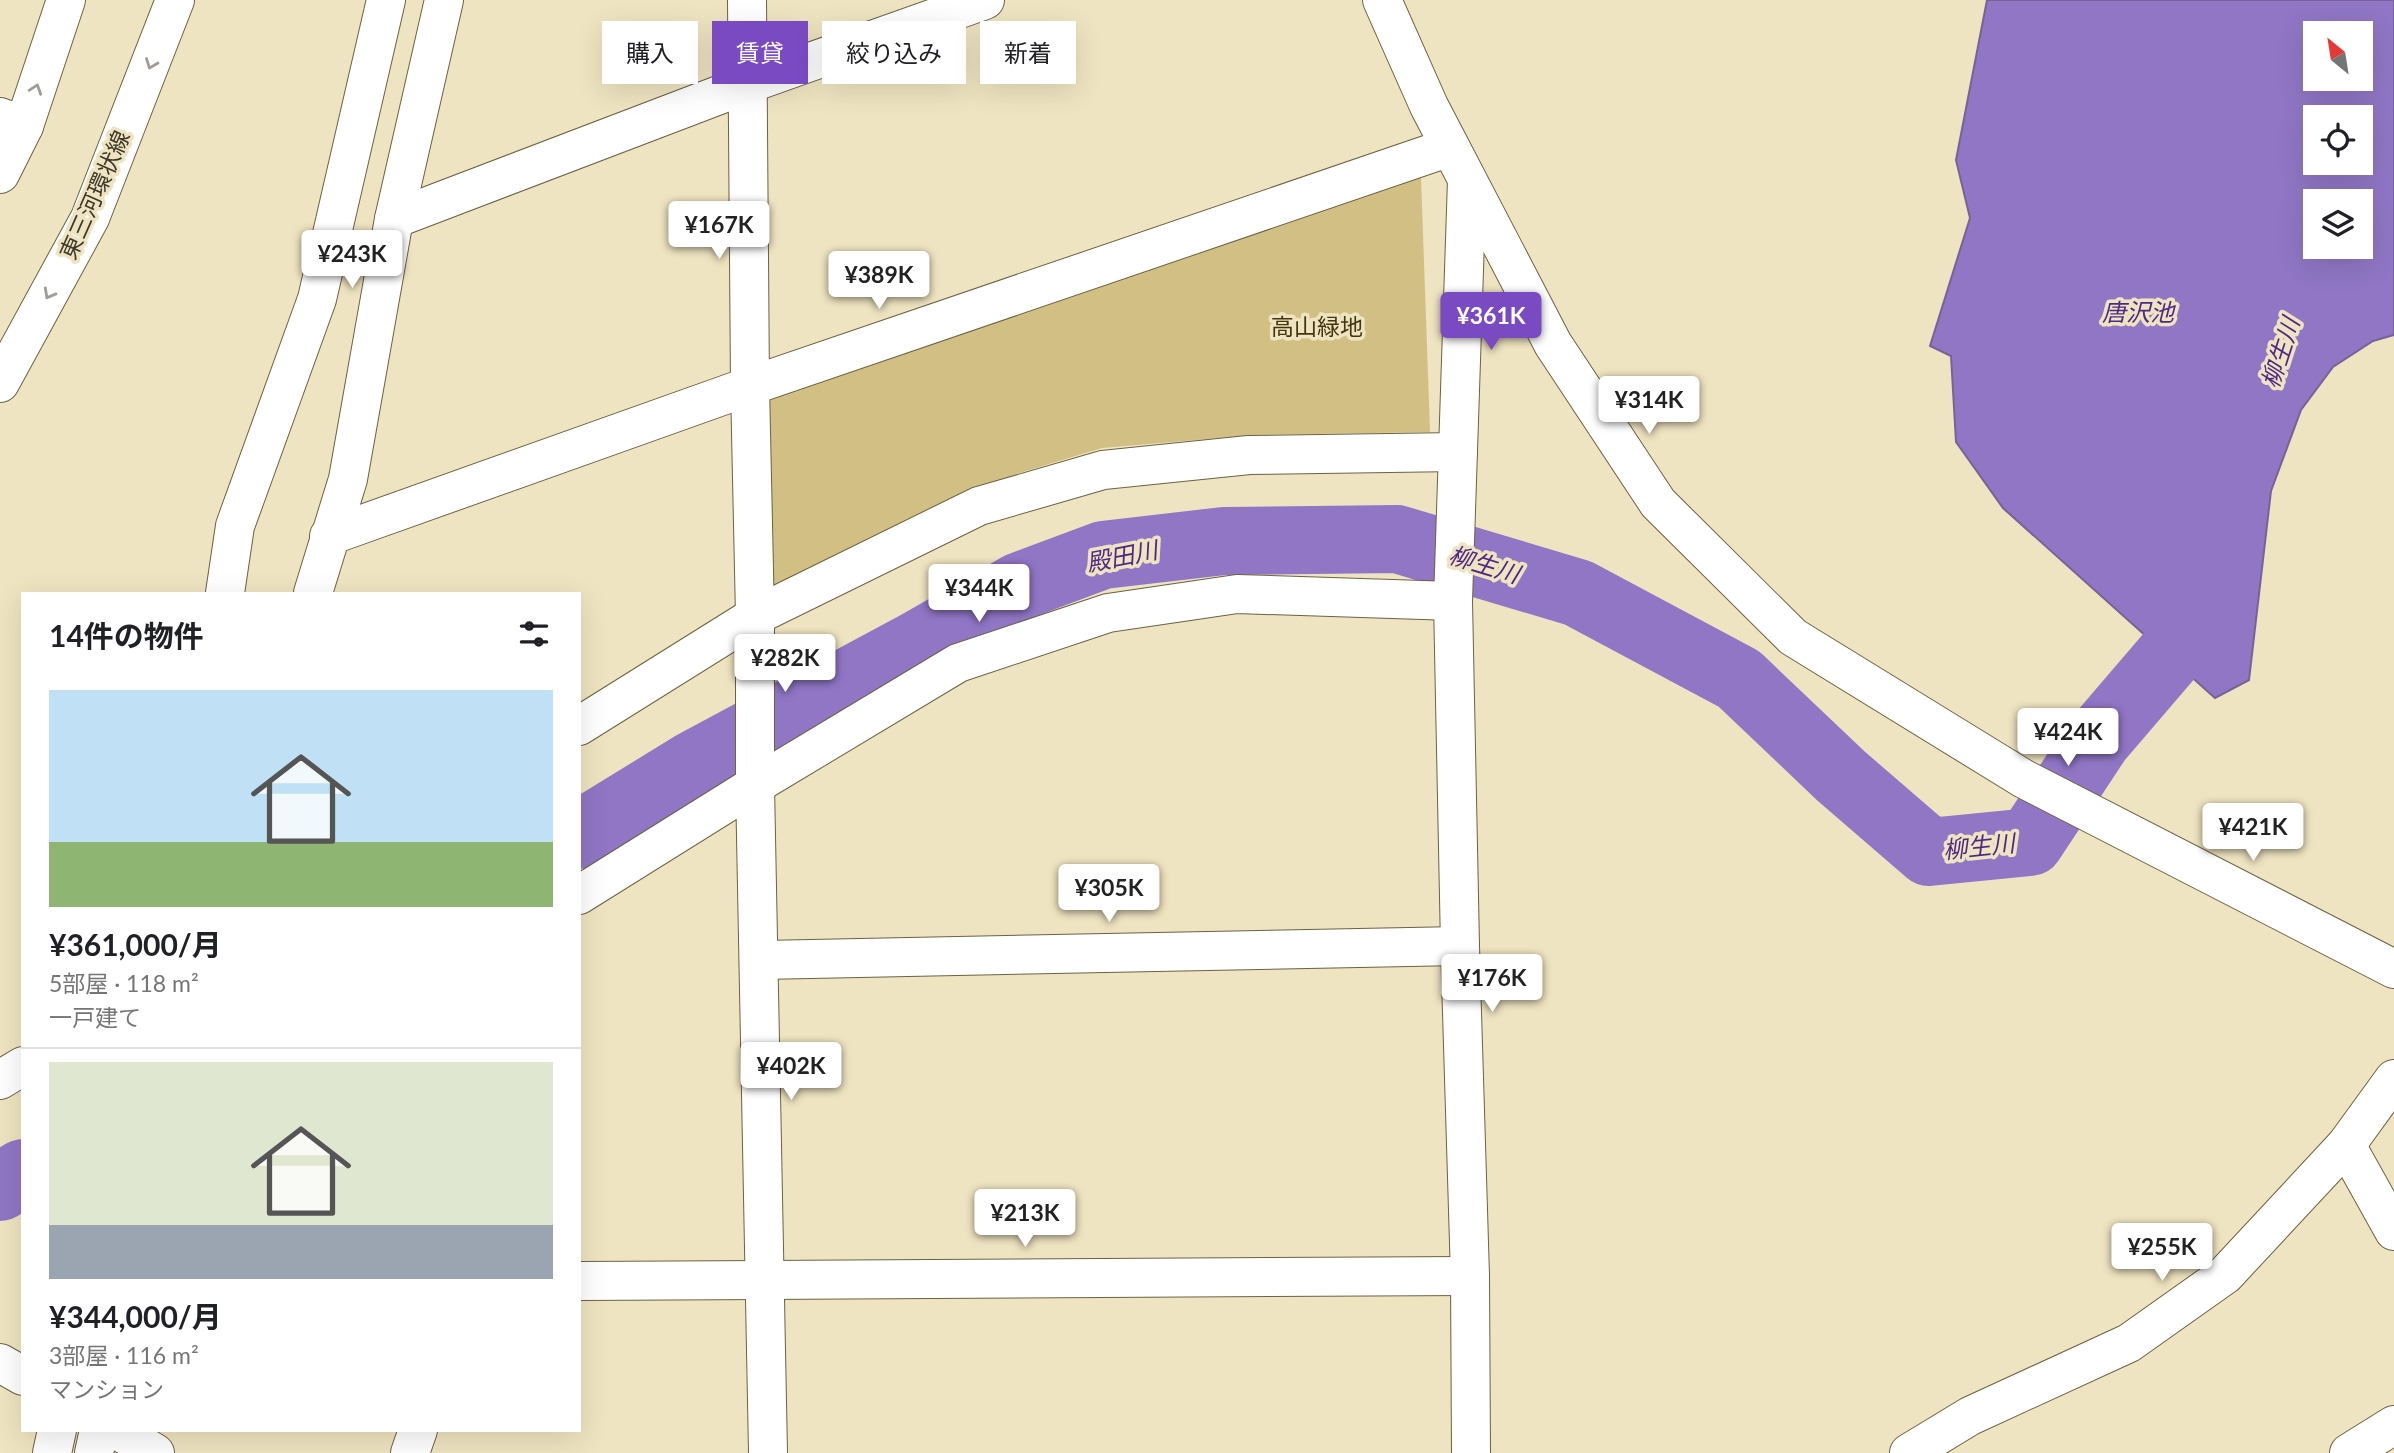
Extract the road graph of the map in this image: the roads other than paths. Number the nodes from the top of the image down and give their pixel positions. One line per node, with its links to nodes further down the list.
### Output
1 (66, 0): 11 (street, one-way to 1)
2 (175, 0): 16 (street, 東三河環状線, one-way to 16)
3 (386, 0): 21 (street)
4 (444, 0): 15 (street)
5 (747, 0): 8 (street)
6 (985, 0): 9 (street)
7 (1382, 0): 12 (street)
8 (747, 21)
9 (808, 62)
10 (747, 84): 15 (street); 17 (street)
11 (12, 121): 13 (street)
12 (1450, 147): 14 (street); 17 (street)
13 (0, 174)
14 (1467, 180): 18 (street); 29 (street)
15 (394, 219): 19 (street)
16 (0, 383)
17 (750, 386): 19 (street); 23 (street)
18 (1458, 452): 20 (street); 23 (street)
19 (329, 536): 22 (street)
20 (1454, 588): 25 (street); 27 (street)
21 (225, 592)
22 (313, 592)
23 (755, 626): 24 (street); 25 (street)
24 (581, 725)
25 (755, 768): 26 (street); 28 (street)
26 (581, 894)
27 (1460, 946): 28 (street); 35 (street)
28 (759, 960): 36 (street)
29 (2394, 969)
30 (21, 1067): 32 (street)
31 (2394, 1079): 33 (street)
32 (0, 1080)
33 (2346, 1145): 34 (street); 51 (street)
34 (2394, 1231)
35 (1471, 1276): 36 (street); 50 (street)
36 (764, 1280): 37 (street); 49 (street)
37 (581, 1281)
38 (0, 1363): 39 (street)
39 (21, 1375)
40 (2394, 1425): 52 (street)
41 (57, 1432): 45 (street)
42 (99, 1432): 46 (street)
43 (120, 1432): 47 (street)
44 (417, 1432): 48 (street)
45 (52, 1453)
46 (94, 1453)
47 (155, 1453)
48 (410, 1453)
49 (768, 1453)
50 (1471, 1453)
51 (1909, 1453)
52 (2349, 1453)

